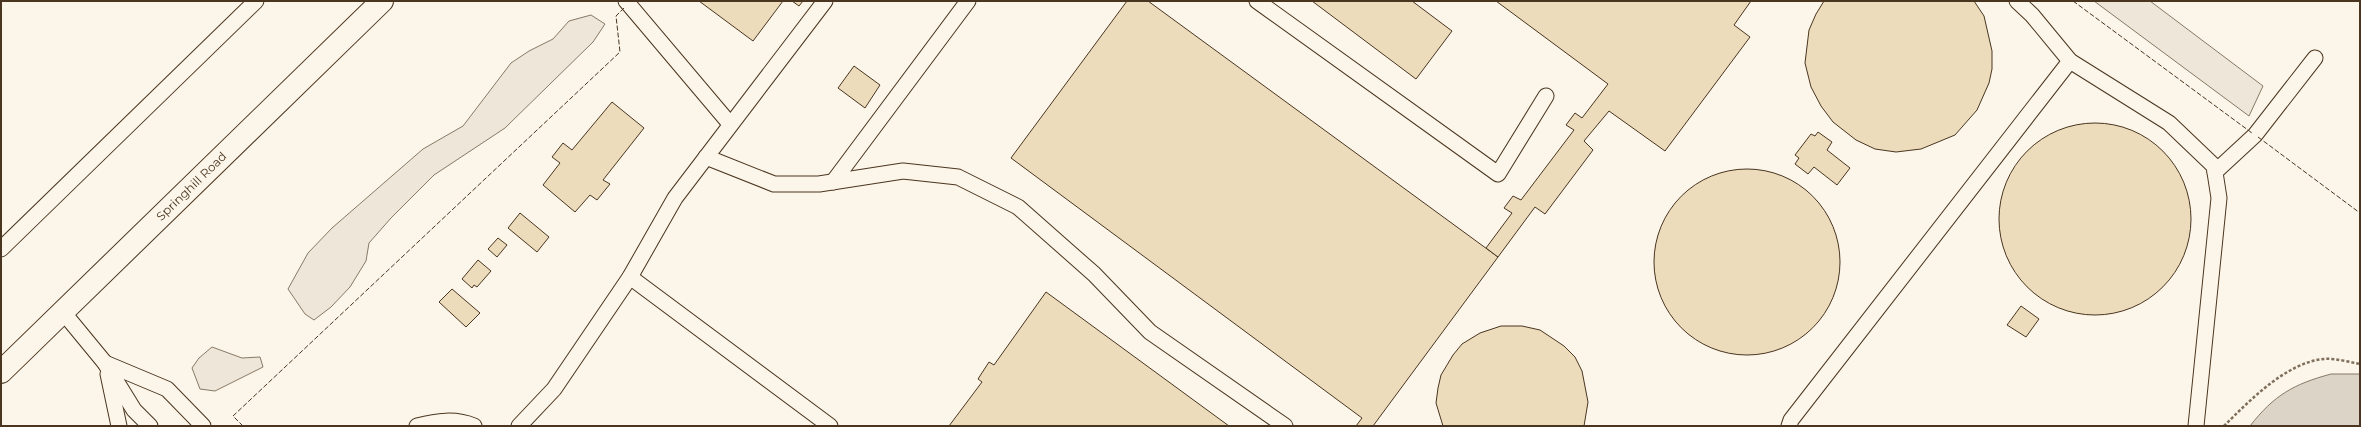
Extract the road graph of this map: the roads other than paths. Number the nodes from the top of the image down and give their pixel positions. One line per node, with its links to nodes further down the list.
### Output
1 (256, 1): 15 (lane)
2 (382, 1): 17 (main road, Springhill Road)
3 (626, 1): 11 (lane)
4 (825, 1): 11 (lane)
5 (968, 1): 14 (lane)
6 (1257, 1): 10 (lane)
7 (2017, 1): 9 (lane)
8 (2315, 58): 13 (lane)
9 (2070, 61): 13 (lane); 28 (lane)
10 (1546, 96)
11 (730, 124): 12 (lane)
12 (706, 157): 14 (lane); 16 (lane)
13 (2215, 172): 29 (lane)
14 (833, 182): 27 (lane)
15 (1, 249)
16 (630, 277): 25 (lane); 26 (lane)
17 (63, 312): 18 (lane); 19 (main road, Springhill Road)
18 (105, 363): 20 (lane); 21 (lane); 22 (lane)
19 (1, 372)
20 (119, 426)
21 (150, 426)
22 (203, 426)
23 (417, 426): 24 (lane)
24 (474, 426)
25 (519, 426)
26 (830, 426)
27 (1285, 426)
28 (1789, 426)
29 (2196, 426)

